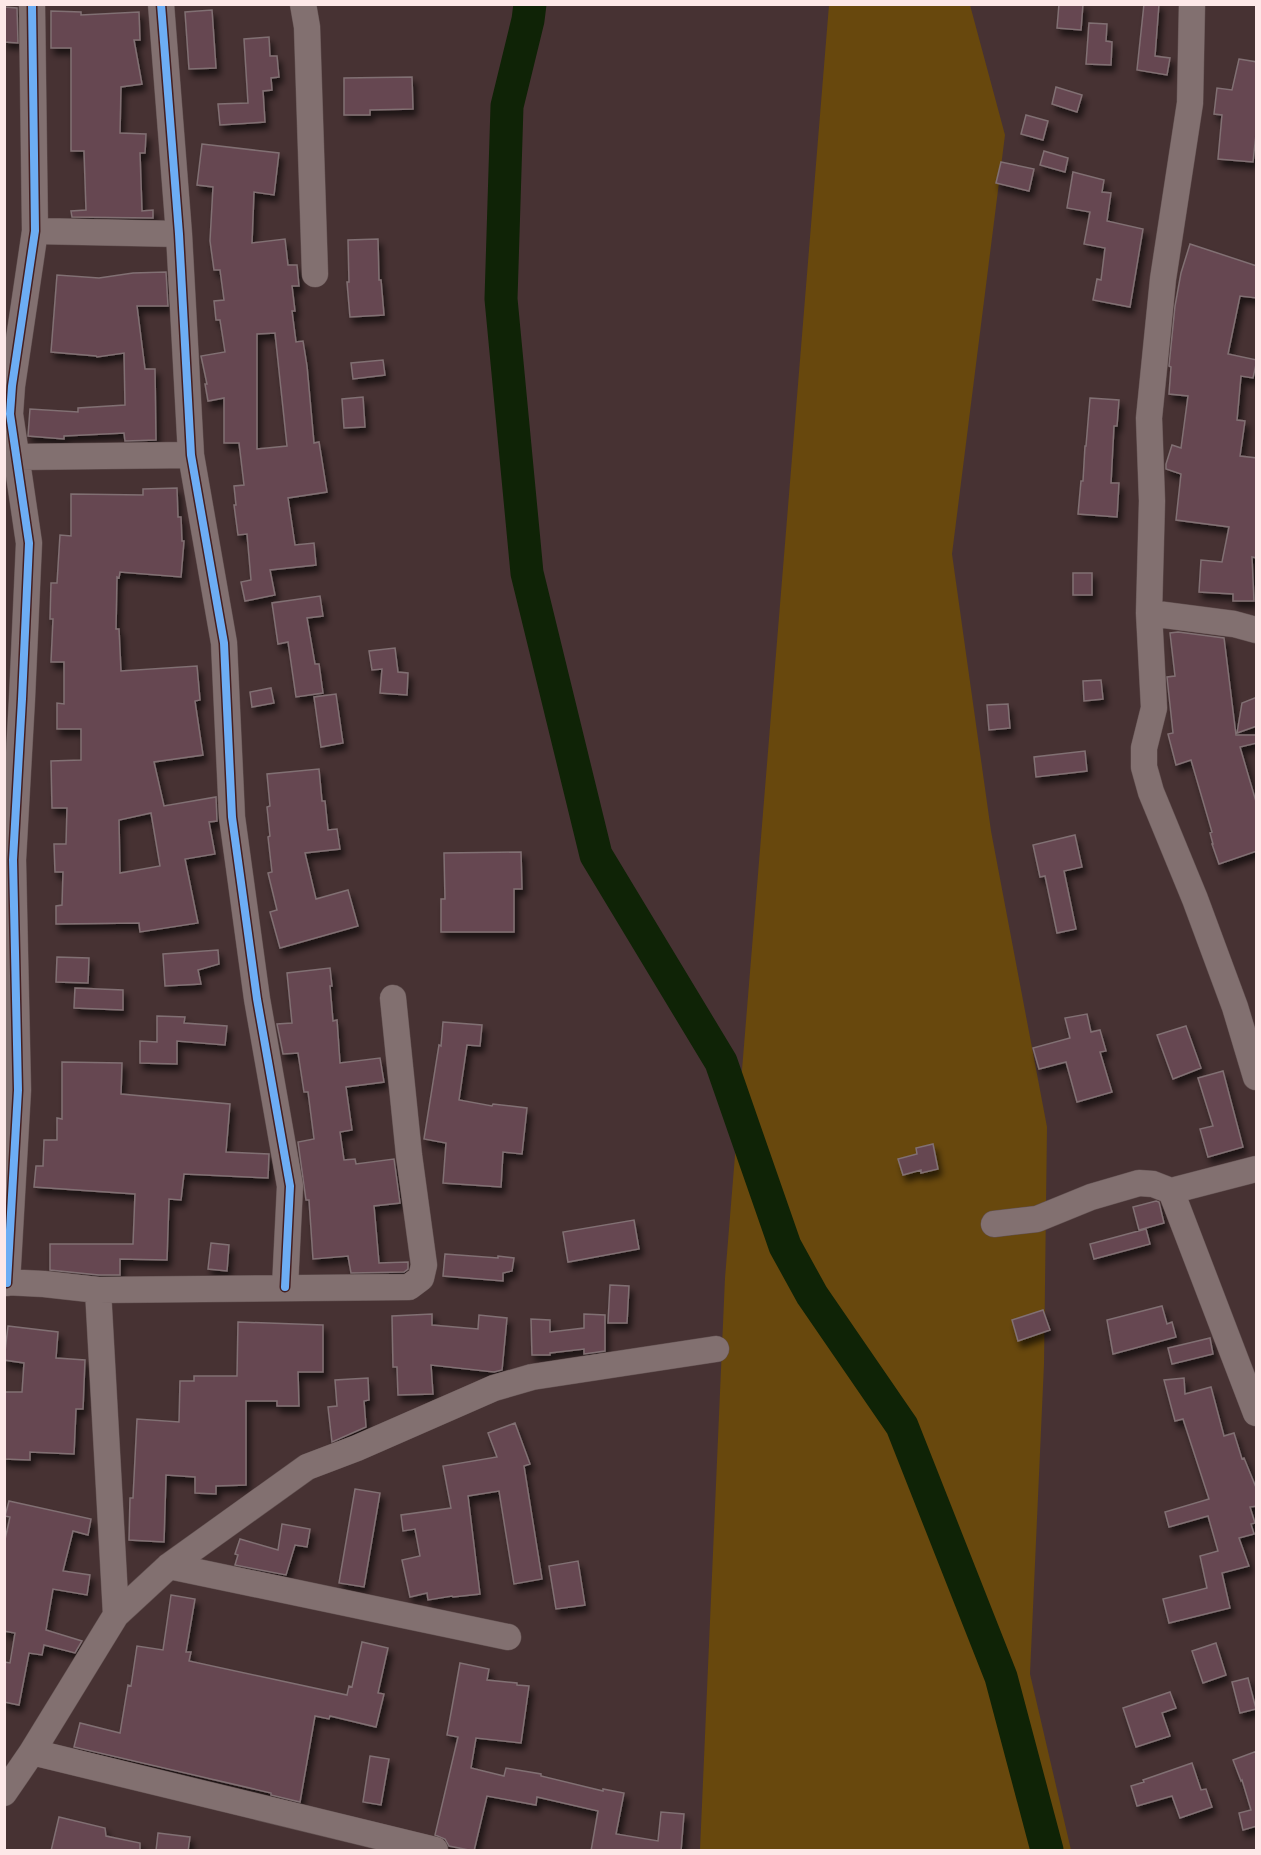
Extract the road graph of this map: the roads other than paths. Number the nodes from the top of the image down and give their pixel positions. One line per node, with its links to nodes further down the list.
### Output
1 (32, 4): 5 (street)
2 (160, 4): 6 (street)
3 (303, 4): 7 (street)
4 (1192, 4): 10 (street)
5 (35, 231): 6 (street); 9 (street)
6 (179, 234): 8 (street)
7 (315, 274)
8 (191, 455): 9 (street); 18 (street)
9 (16, 457): 17 (street)
10 (1149, 613): 11 (street); 13 (street)
11 (1257, 630)
12 (393, 999): 18 (street)
13 (1257, 1077)
14 (1257, 1169): 15 (street)
15 (1171, 1191): 16 (street); 21 (street)
16 (994, 1224)
17 (6, 1282): 19 (street)
18 (285, 1287): 19 (street)
19 (98, 1290): 23 (street)
20 (716, 1349): 22 (street)
21 (1257, 1413)
22 (169, 1566): 23 (street); 24 (street)
23 (117, 1615): 25 (street)
24 (508, 1637)
25 (32, 1752): 26 (street); 27 (street)
26 (4, 1793)
27 (435, 1851)

